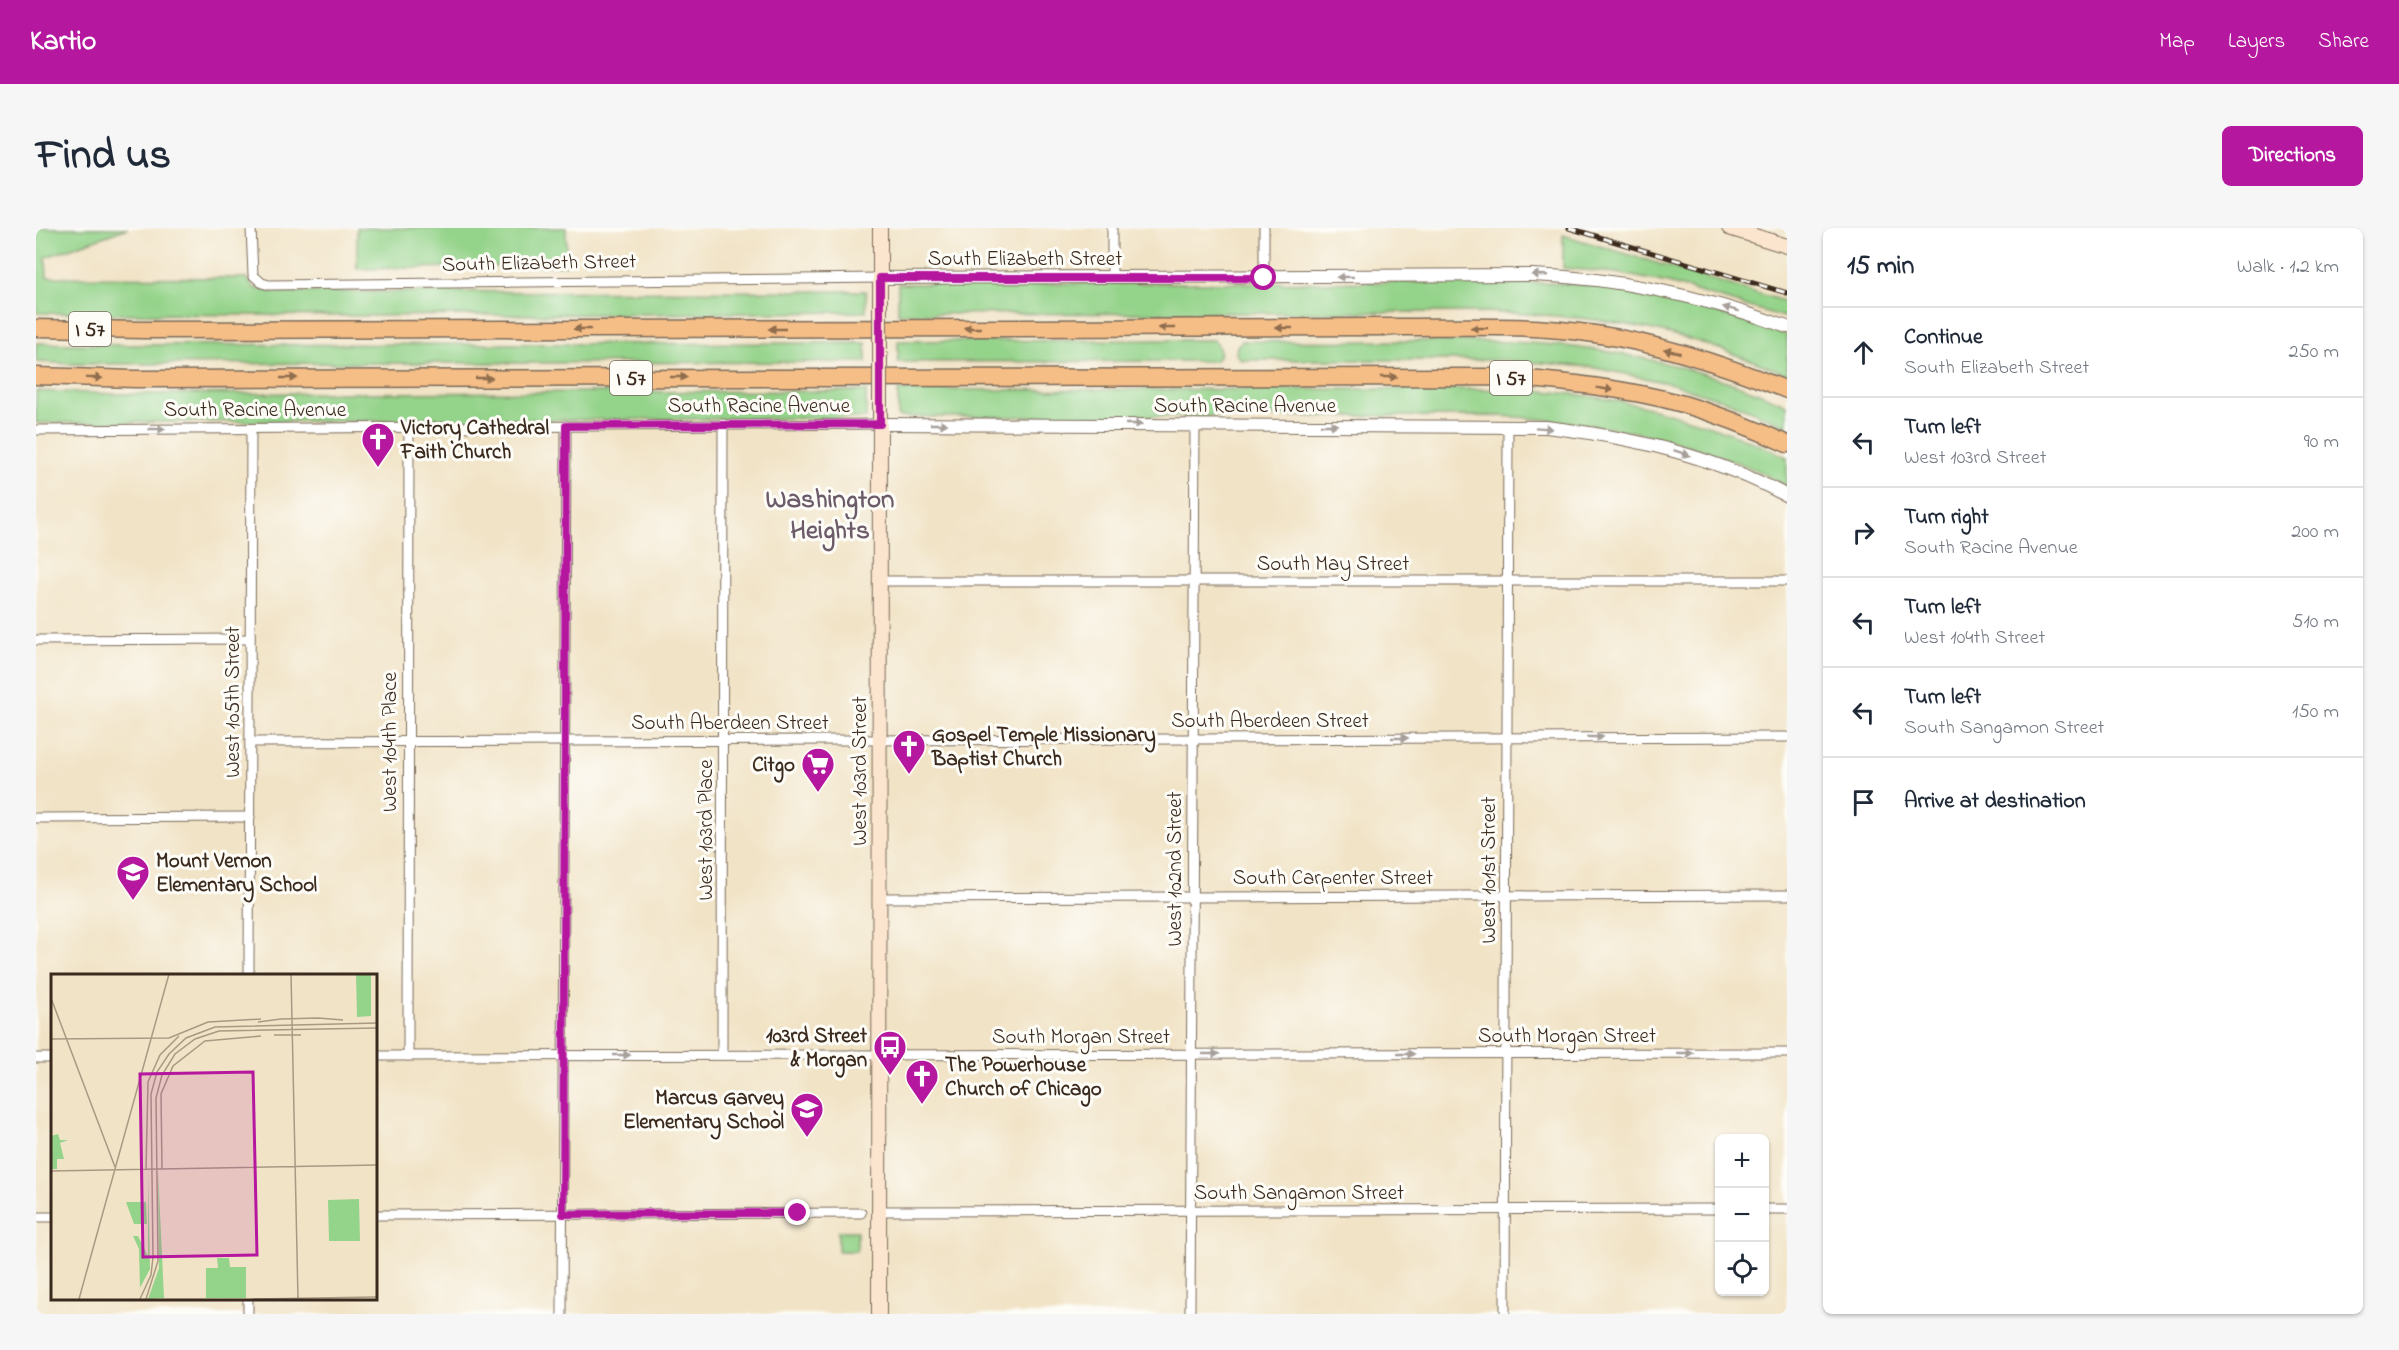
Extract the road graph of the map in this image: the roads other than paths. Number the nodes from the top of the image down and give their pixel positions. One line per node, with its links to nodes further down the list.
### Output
1 (251, 228): 7 (street, South Elizabeth Street)
2 (880, 228): 7 (main road, West 103rd Street)
3 (1112, 228): 8 (street)
4 (1264, 228): 9 (street)
5 (1729, 228): 6 (main road)
6 (1787, 246)
7 (880, 278): 8 (street, South Elizabeth Street); 15 (main road, West 103rd Street, bridge)
8 (1112, 278): 9 (street, South Elizabeth Street)
9 (1264, 278): 10 (street, South Elizabeth Street, one-way to 9)
10 (1787, 327)
11 (36, 328): 13 (highway, I 57, one-way to 11)
12 (36, 376): 22 (highway, I 57, one-way to 22)
13 (1787, 390)
14 (723, 424): 15 (street, South Racine Avenue); 17 (street, South Racine Avenue); 33 (street, West 103rd Place)
15 (880, 424): 16 (street, South Racine Avenue, one-way to 16); 27 (main road, West 103rd Street)
16 (1195, 424): 18 (street, South Racine Avenue, one-way to 18); 25 (street, West 102nd Street)
17 (566, 426): 19 (street, South Racine Avenue); 35 (street)
18 (1508, 426): 23 (street, South Racine Avenue, one-way to 23); 26 (street, West 101st Street)
19 (409, 428): 20 (street, South Racine Avenue); 37 (street, West 104th Place)
20 (251, 429): 21 (street, South Racine Avenue, one-way to 20); 28 (street, West 105th Street)
21 (36, 430)
22 (1787, 444)
23 (1787, 496)
24 (1787, 580): 26 (street, South May Street)
25 (1194, 581): 26 (street, South May Street); 27 (street, South May Street); 32 (street, West 102nd Street)
26 (1507, 581): 31 (street, West 101st Street)
27 (880, 582): 34 (main road, West 103rd Street)
28 (250, 639): 29 (street); 36 (street, West 105th Street)
29 (36, 640)
30 (1787, 737): 31 (street, South Aberdeen Street, one-way to 30)
31 (1507, 738): 32 (street, South Aberdeen Street, one-way to 31); 40 (street, West 101st Street)
32 (1193, 739): 34 (street, South Aberdeen Street); 42 (street, West 102nd Street)
33 (723, 740): 34 (street, South Aberdeen Street); 35 (street, South Aberdeen Street); 50 (street, West 103rd Place)
34 (880, 740): 43 (main road, West 103rd Street)
35 (565, 741): 37 (street, South Aberdeen Street); 49 (street)
36 (250, 742): 37 (street, South Aberdeen Street); 38 (street, West 105th Street)
37 (407, 742): 52 (street, West 104th Place)
38 (250, 817): 39 (street); 44 (street, West 105th Street)
39 (36, 818)
40 (1506, 895): 41 (street, South Carpenter Street); 42 (street, South Carpenter Street); 45 (street, West 101st Street)
41 (1787, 895)
42 (1192, 896): 43 (street, South Carpenter Street); 48 (street, West 102nd Street)
43 (879, 898): 47 (main road, West 103rd Street)
44 (249, 974)
45 (1506, 1053): 46 (street, South Morgan Street, one-way to 46); 48 (street, South Morgan Street, one-way to 45); 57 (street, West 101st Street)
46 (1787, 1053)
47 (879, 1054): 48 (street, South Morgan Street); 50 (street, South Morgan Street); 58 (main road, West 103rd Street)
48 (1191, 1054): 56 (street, West 102nd Street)
49 (564, 1055): 50 (street, South Morgan Street, one-way to 50); 52 (street, South Morgan Street); 60 (street)
50 (722, 1055)
51 (376, 1056): 52 (street, South Morgan Street)
52 (408, 1056)
53 (1715, 1209): 57 (street, South Sangamon Street)
54 (1769, 1209): 55 (street)
55 (1787, 1209)
56 (1190, 1210): 57 (street, South Sangamon Street); 58 (street, South Sangamon Street); 64 (street, West 102nd Street)
57 (1505, 1210): 65 (street, West 101st Street)
58 (879, 1211): 63 (main road, West 103rd Street)
59 (861, 1213): 60 (street)
60 (563, 1214): 61 (street); 62 (street)
61 (376, 1215)
62 (562, 1314)
63 (879, 1314)
64 (1190, 1314)
65 (1505, 1314)

